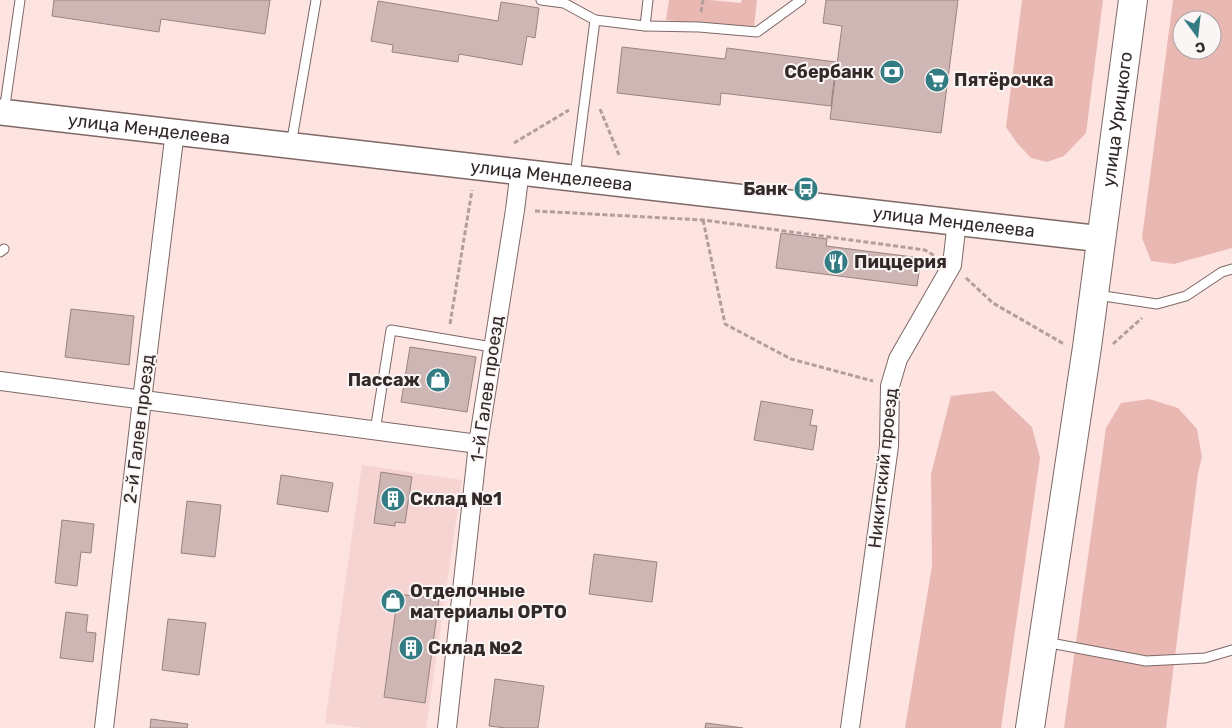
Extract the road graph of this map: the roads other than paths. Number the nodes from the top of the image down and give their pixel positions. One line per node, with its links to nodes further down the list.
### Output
1 (20, 0): 9 (lane)
2 (316, 0): 11 (lane)
3 (540, 0): 7 (lane)
4 (648, 0): 8 (lane)
5 (801, 0): 8 (lane)
6 (1133, 0): 15 (main road, улица Урицкого)
7 (595, 20): 8 (lane); 13 (lane)
8 (645, 26)
9 (2, 112): 10 (main road, улица Менделеева)
10 (175, 131): 11 (main road, улица Менделеева); 20 (street, 2-й Галев проезд)
11 (290, 146): 12 (main road, улица Менделеева)
12 (520, 170): 13 (main road, улица Менделеева); 18 (street, 1-й Галев проезд)
13 (575, 177): 14 (main road, улица Менделеева)
14 (957, 221): 15 (main road, улица Менделеева); 27 (street, Никитский проезд)
15 (1102, 239): 17 (main road, улица Урицкого)
16 (1232, 269): 17 (lane)
17 (1094, 295): 23 (main road, улица Урицкого)
18 (492, 347): 21 (lane); 22 (street, 1-й Галев проезд)
19 (0, 381): 20 (street)
20 (142, 400): 21 (street); 25 (street, 2-й Галев проезд)
21 (375, 431): 22 (street)
22 (478, 444): 26 (street, 1-й Галев проезд)
23 (1042, 641): 24 (lane); 28 (main road, улица Урицкого)
24 (1232, 650)
25 (104, 728)
26 (447, 728)
27 (850, 728)
28 (1030, 728)

